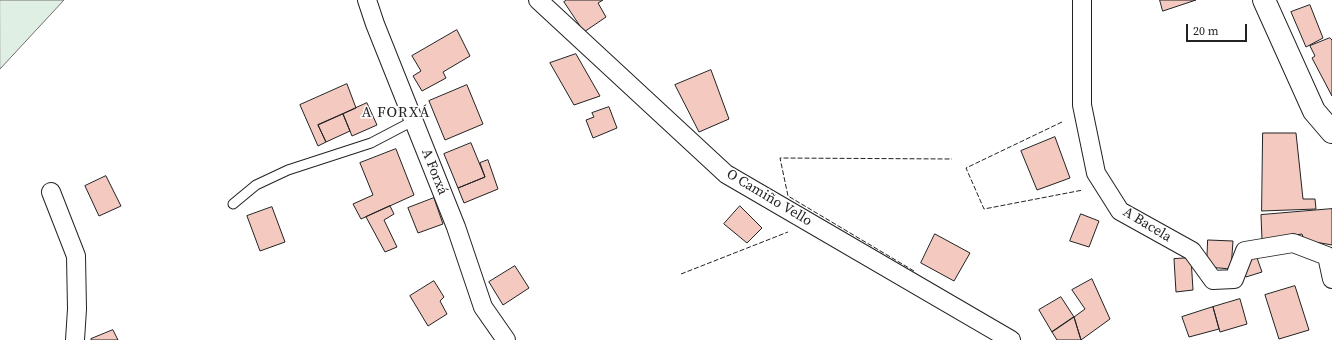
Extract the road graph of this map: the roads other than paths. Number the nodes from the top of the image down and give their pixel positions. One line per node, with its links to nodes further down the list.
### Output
1 (367, 0): 5 (street, A Forxá)
2 (538, 0): 13 (street, O Camiño Vello)
3 (1082, 0): 9 (street, A Bacela)
4 (1264, 0): 6 (main road)
5 (413, 121): 8 (lane); 12 (street, A Forxá)
6 (1332, 132)
7 (51, 192): 11 (street)
8 (232, 204)
9 (1330, 255): 10 (street, A Bacela)
10 (1332, 279)
11 (75, 340)
12 (506, 340)
13 (1011, 340)

